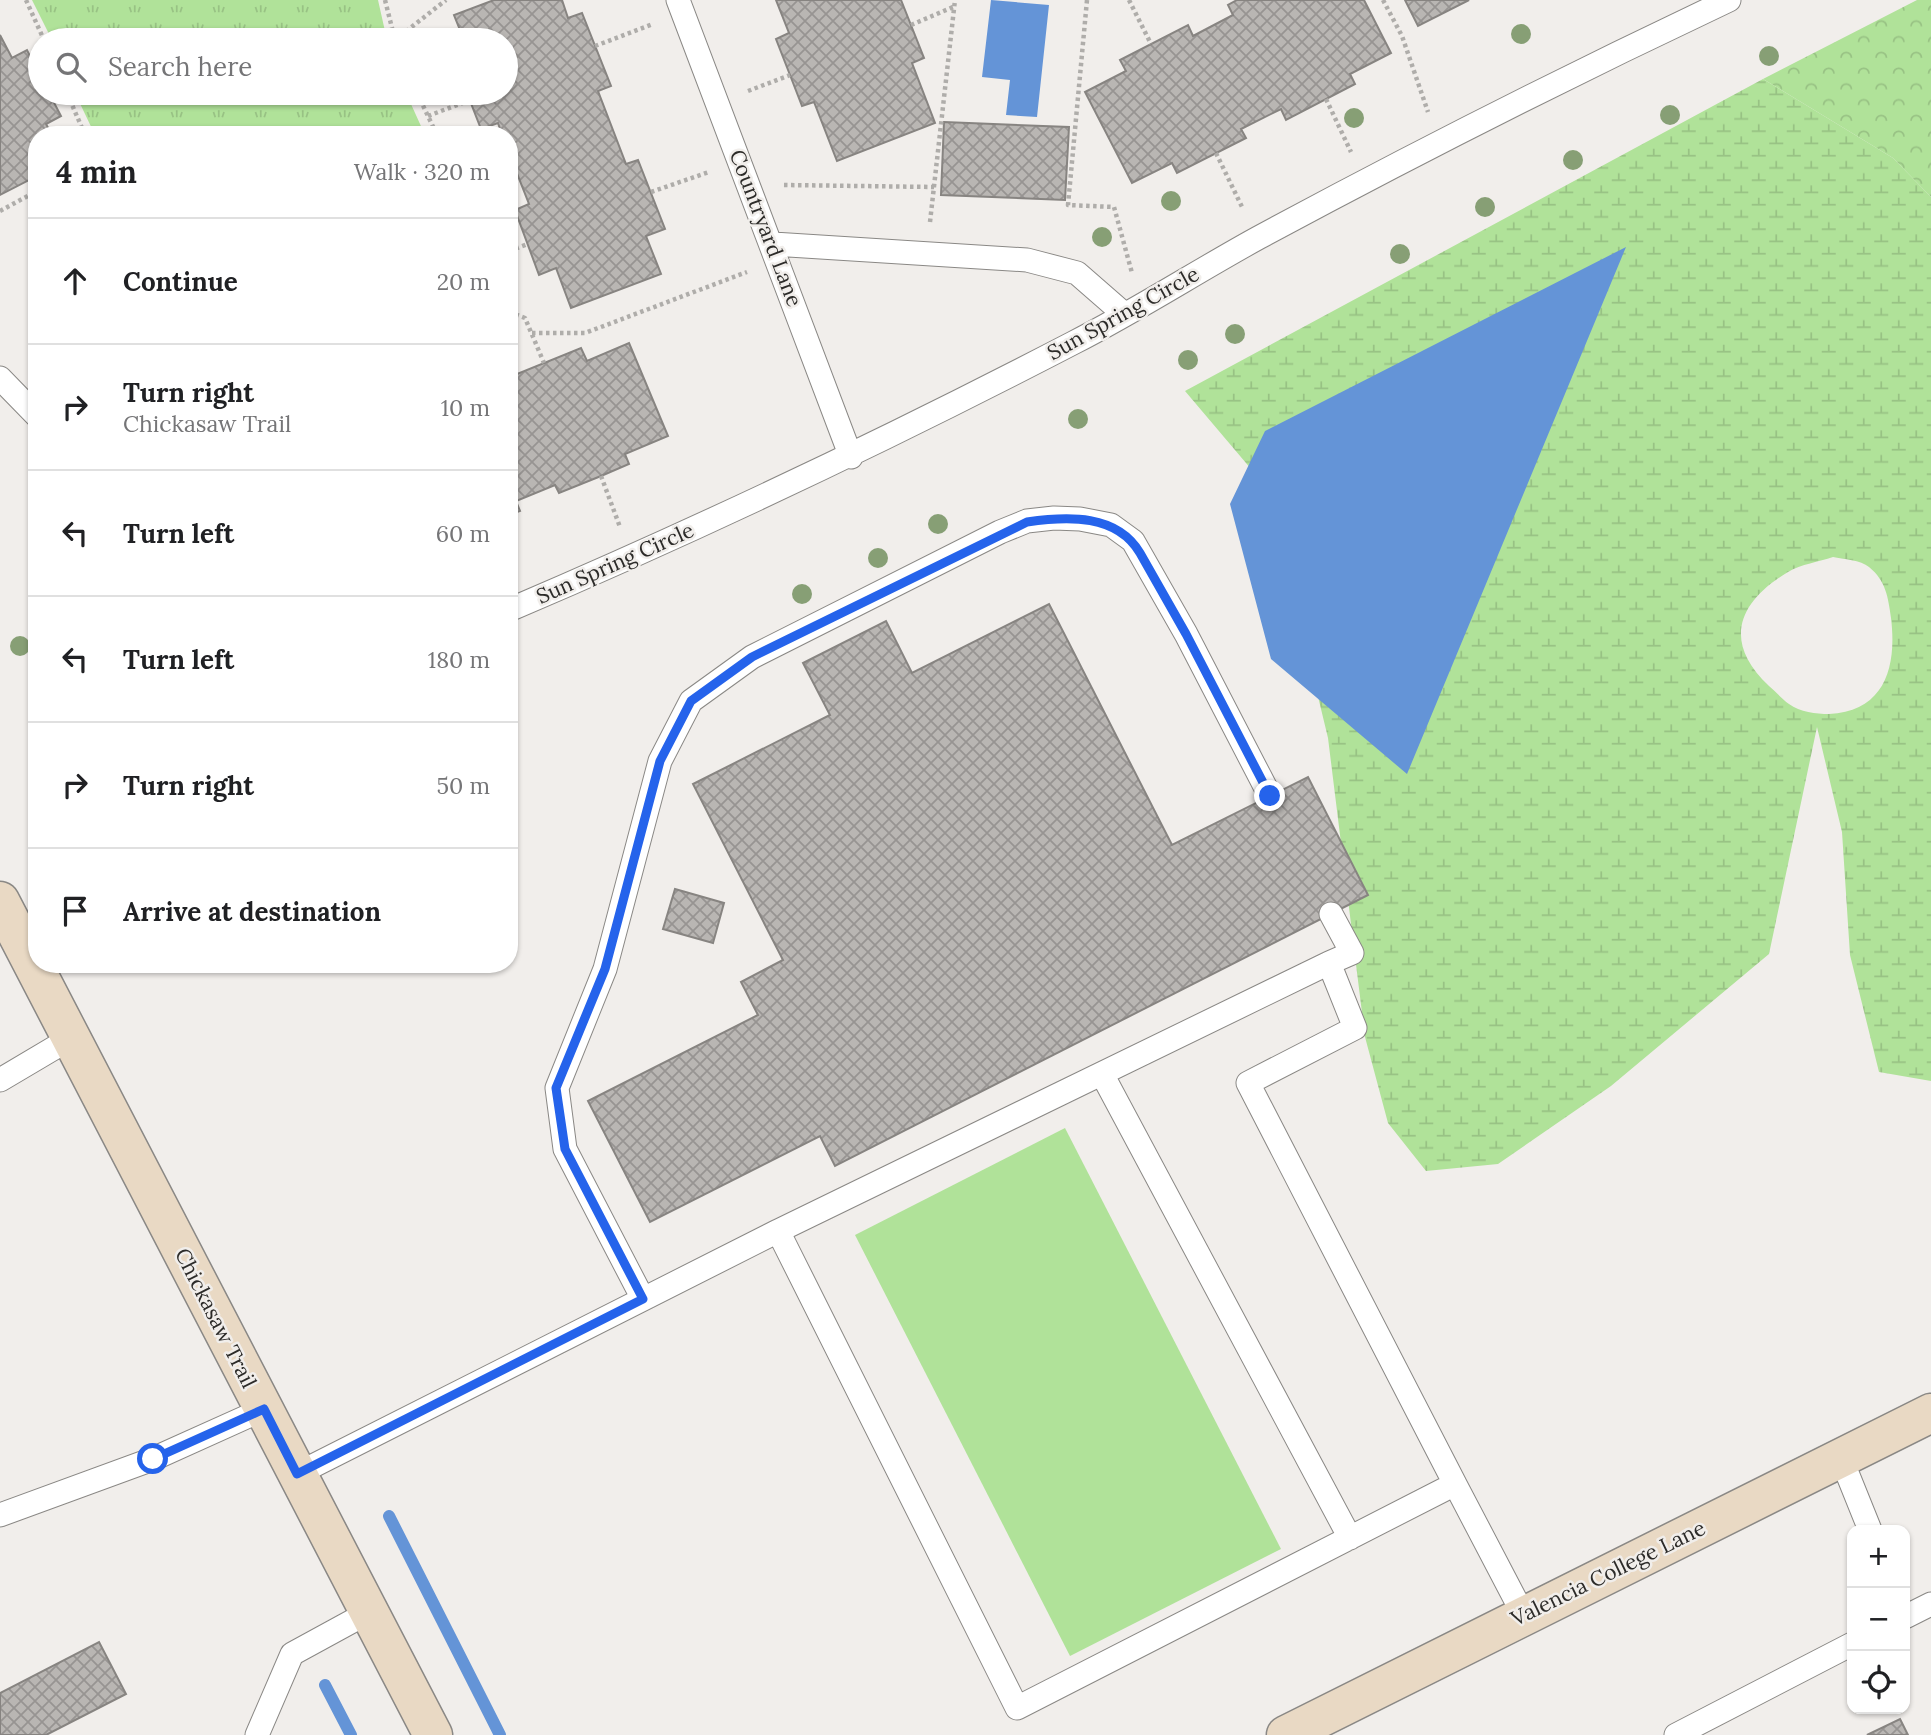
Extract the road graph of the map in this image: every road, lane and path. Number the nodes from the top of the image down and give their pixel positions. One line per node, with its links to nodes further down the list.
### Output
1 (26, 0): 11 (path)
2 (385, 0): 12 (path)
3 (446, 0): 13 (path)
4 (1087, 0): 39 (path)
5 (1129, 0): 14 (path)
6 (1383, 0): 25 (path)
7 (1729, 0): 25 (lane, Sun Spring Circle)
8 (954, 3): 10 (path); 30 (path)
9 (681, 7): 15 (path); 18 (lane, Countryard Lane)
10 (911, 24)
11 (39, 28)
12 (392, 28)
13 (410, 28)
14 (1151, 44)
15 (595, 46)
16 (790, 75): 18 (path)
17 (1325, 99): 28 (path)
18 (718, 102): 27 (lane, Countryard Lane)
19 (72, 105): 23 (path)
20 (423, 105): 22 (path)
21 (457, 105): 22 (path)
22 (428, 116): 24 (path)
23 (81, 126)
24 (433, 126)
25 (1441, 144): 28 (lane, Sun Spring Circle)
26 (1216, 153): 34 (path)
27 (740, 160): 29 (lane, Countryard Lane); 31 (path)
28 (1365, 181): 34 (lane, Sun Spring Circle)
29 (750, 184): 30 (path); 37 (lane, Countryard Lane)
30 (934, 187): 38 (path)
31 (651, 192)
32 (28, 196): 33 (path)
33 (0, 211)
34 (1258, 238): 39 (lane, Sun Spring Circle)
35 (528, 244): 36 (path)
36 (518, 248)
37 (776, 252): 38 (lane); 41 (path); 45 (lane, Countryard Lane)
38 (926, 254): 39 (lane)
39 (1132, 309): 45 (lane, Sun Spring Circle)
40 (518, 315): 41 (path)
41 (532, 333): 42 (path)
42 (544, 363)
43 (0, 378): 44 (lane)
44 (28, 406)
45 (850, 457): 47 (lane, Sun Spring Circle)
46 (601, 476): 47 (path)
47 (632, 557): 48 (lane, Sun Spring Circle)
48 (518, 606)
49 (1270, 796): 59 (lane)
50 (0, 901): 52 (street, Chickasaw Trail)
51 (1331, 914): 53 (lane)
52 (28, 955)
53 (1329, 963): 56 (lane); 64 (lane)
54 (37, 973): 55 (street, Chickasaw Trail)
55 (71, 1038): 57 (lane); 60 (street, Chickasaw Trail)
56 (1102, 1074): 58 (lane); 67 (lane)
57 (0, 1080)
58 (778, 1231): 59 (lane); 67 (lane)
59 (643, 1299): 63 (lane)
60 (264, 1409): 63 (street, Chickasaw Trail); 65 (lane)
61 (1931, 1413): 62 (street, Valencia College Lane)
62 (1841, 1458): 66 (lane); 70 (street, Valencia College Lane)
63 (297, 1474): 69 (street, Chickasaw Trail)
64 (1455, 1484): 67 (lane); 70 (lane)
65 (0, 1515)
66 (1868, 1525)
67 (1350, 1538)
68 (1931, 1604): 71 (lane)
69 (369, 1612): 74 (lane); 75 (street, Chickasaw Trail)
70 (1523, 1614): 76 (street, Valencia College Lane)
71 (1910, 1614)
72 (1847, 1647): 73 (lane)
73 (1679, 1734)
74 (257, 1735)
75 (433, 1735)
76 (1286, 1735)

